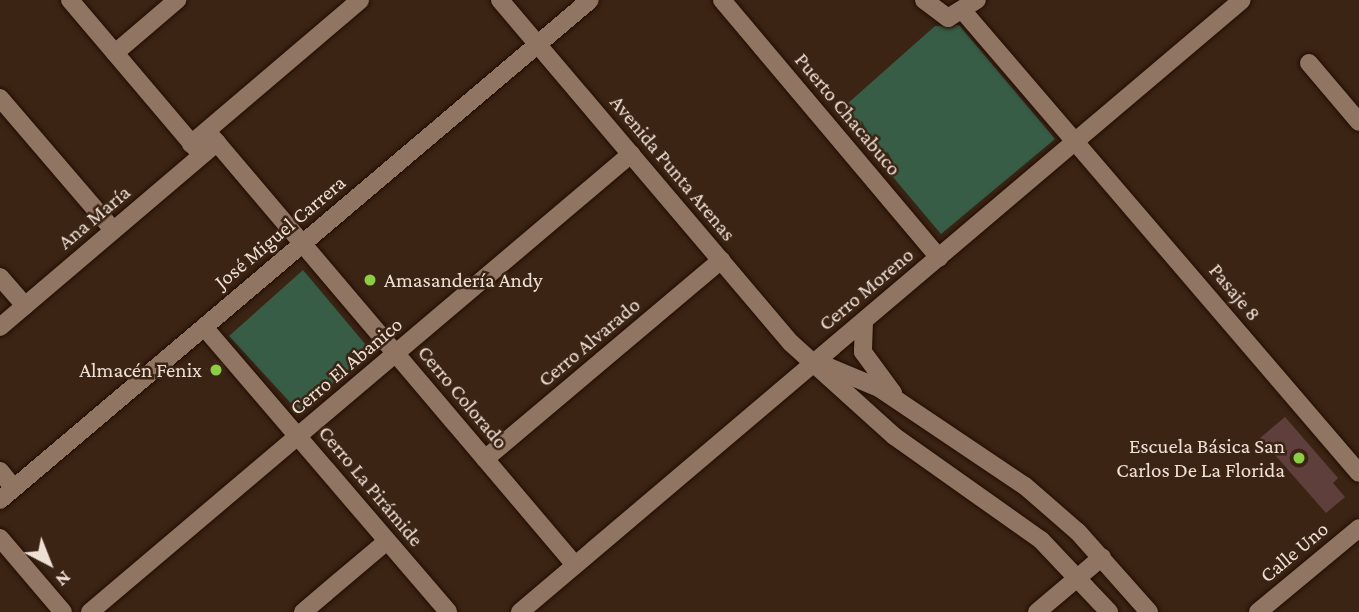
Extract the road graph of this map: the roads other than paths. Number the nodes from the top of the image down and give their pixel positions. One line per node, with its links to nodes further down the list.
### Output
1 (70, 0): 11 (street)
2 (177, 0): 11 (street)
3 (360, 0): 15 (street, Ana María)
4 (500, 0): 10 (street, Avenida Punta Arenas)
5 (590, 0): 10 (street, José Miguel Carrera)
6 (722, 0): 21 (street, Puerto Chacabuco)
7 (923, 0): 9 (street)
8 (1242, 0): 16 (street, Cerro Moreno)
9 (970, 6): 16 (street, Pasaje 8)
10 (538, 44): 18 (street, Avenida Punta Arenas); 20 (street, José Miguel Carrera)
11 (115, 53): 17 (street)
12 (1309, 63): 14 (street)
13 (0, 98): 19 (street)
14 (1359, 122)
15 (212, 136): 17 (street, Ana María); 20 (street, Cerro Colorado)
16 (1077, 140): 21 (street, Cerro Moreno); 34 (street, Pasaje 8)
17 (197, 150): 19 (street, Ana María)
18 (631, 154): 22 (street, Avenida Punta Arenas); 28 (street, Cerro El Abanico)
19 (113, 230): 24 (street, Ana María)
20 (303, 243): 27 (street, José Miguel Carrera); 28 (street, Cerro Colorado)
21 (939, 258): 25 (street, Cerro Moreno)
22 (722, 260): 29 (street, Avenida Punta Arenas); 32 (street, Cerro Alvarado)
23 (0, 277): 24 (street)
24 (24, 306): 26 (street, Ana María)
25 (864, 321): 29 (street, Cerro Moreno); 30 (street)
26 (0, 327)
27 (204, 327): 31 (street, Cerro La Pirámide); 35 (street, José Miguel Carrera)
28 (396, 354): 31 (street, Cerro El Abanico); 32 (street, Cerro Colorado)
29 (815, 363): 30 (street, Avenida Punta Arenas); 40 (street, Cerro Moreno); 41 (street, Avenida Punta Arenas)
30 (902, 403): 39 (street, Avenida Punta Arenas)
31 (298, 436): 38 (street, Cerro La Pirámide); 43 (street, Cerro El Abanico)
32 (485, 459): 40 (street, Cerro Colorado)
33 (0, 471): 35 (street)
34 (1359, 473)
35 (7, 494)
36 (1359, 528): 50 (street, Calle Uno)
37 (0, 538): 42 (street)
38 (387, 541): 44 (street); 45 (street, Cerro La Pirámide)
39 (1102, 557): 41 (street); 49 (street, Avenida Punta Arenas)
40 (575, 565): 46 (street, Cerro Moreno)
41 (1078, 576): 47 (street); 48 (street, Avenida Punta Arenas)
42 (63, 612)
43 (90, 612)
44 (303, 612)
45 (448, 612)
46 (520, 612)
47 (1037, 612)
48 (1109, 612)
49 (1149, 612)
50 (1258, 612)

